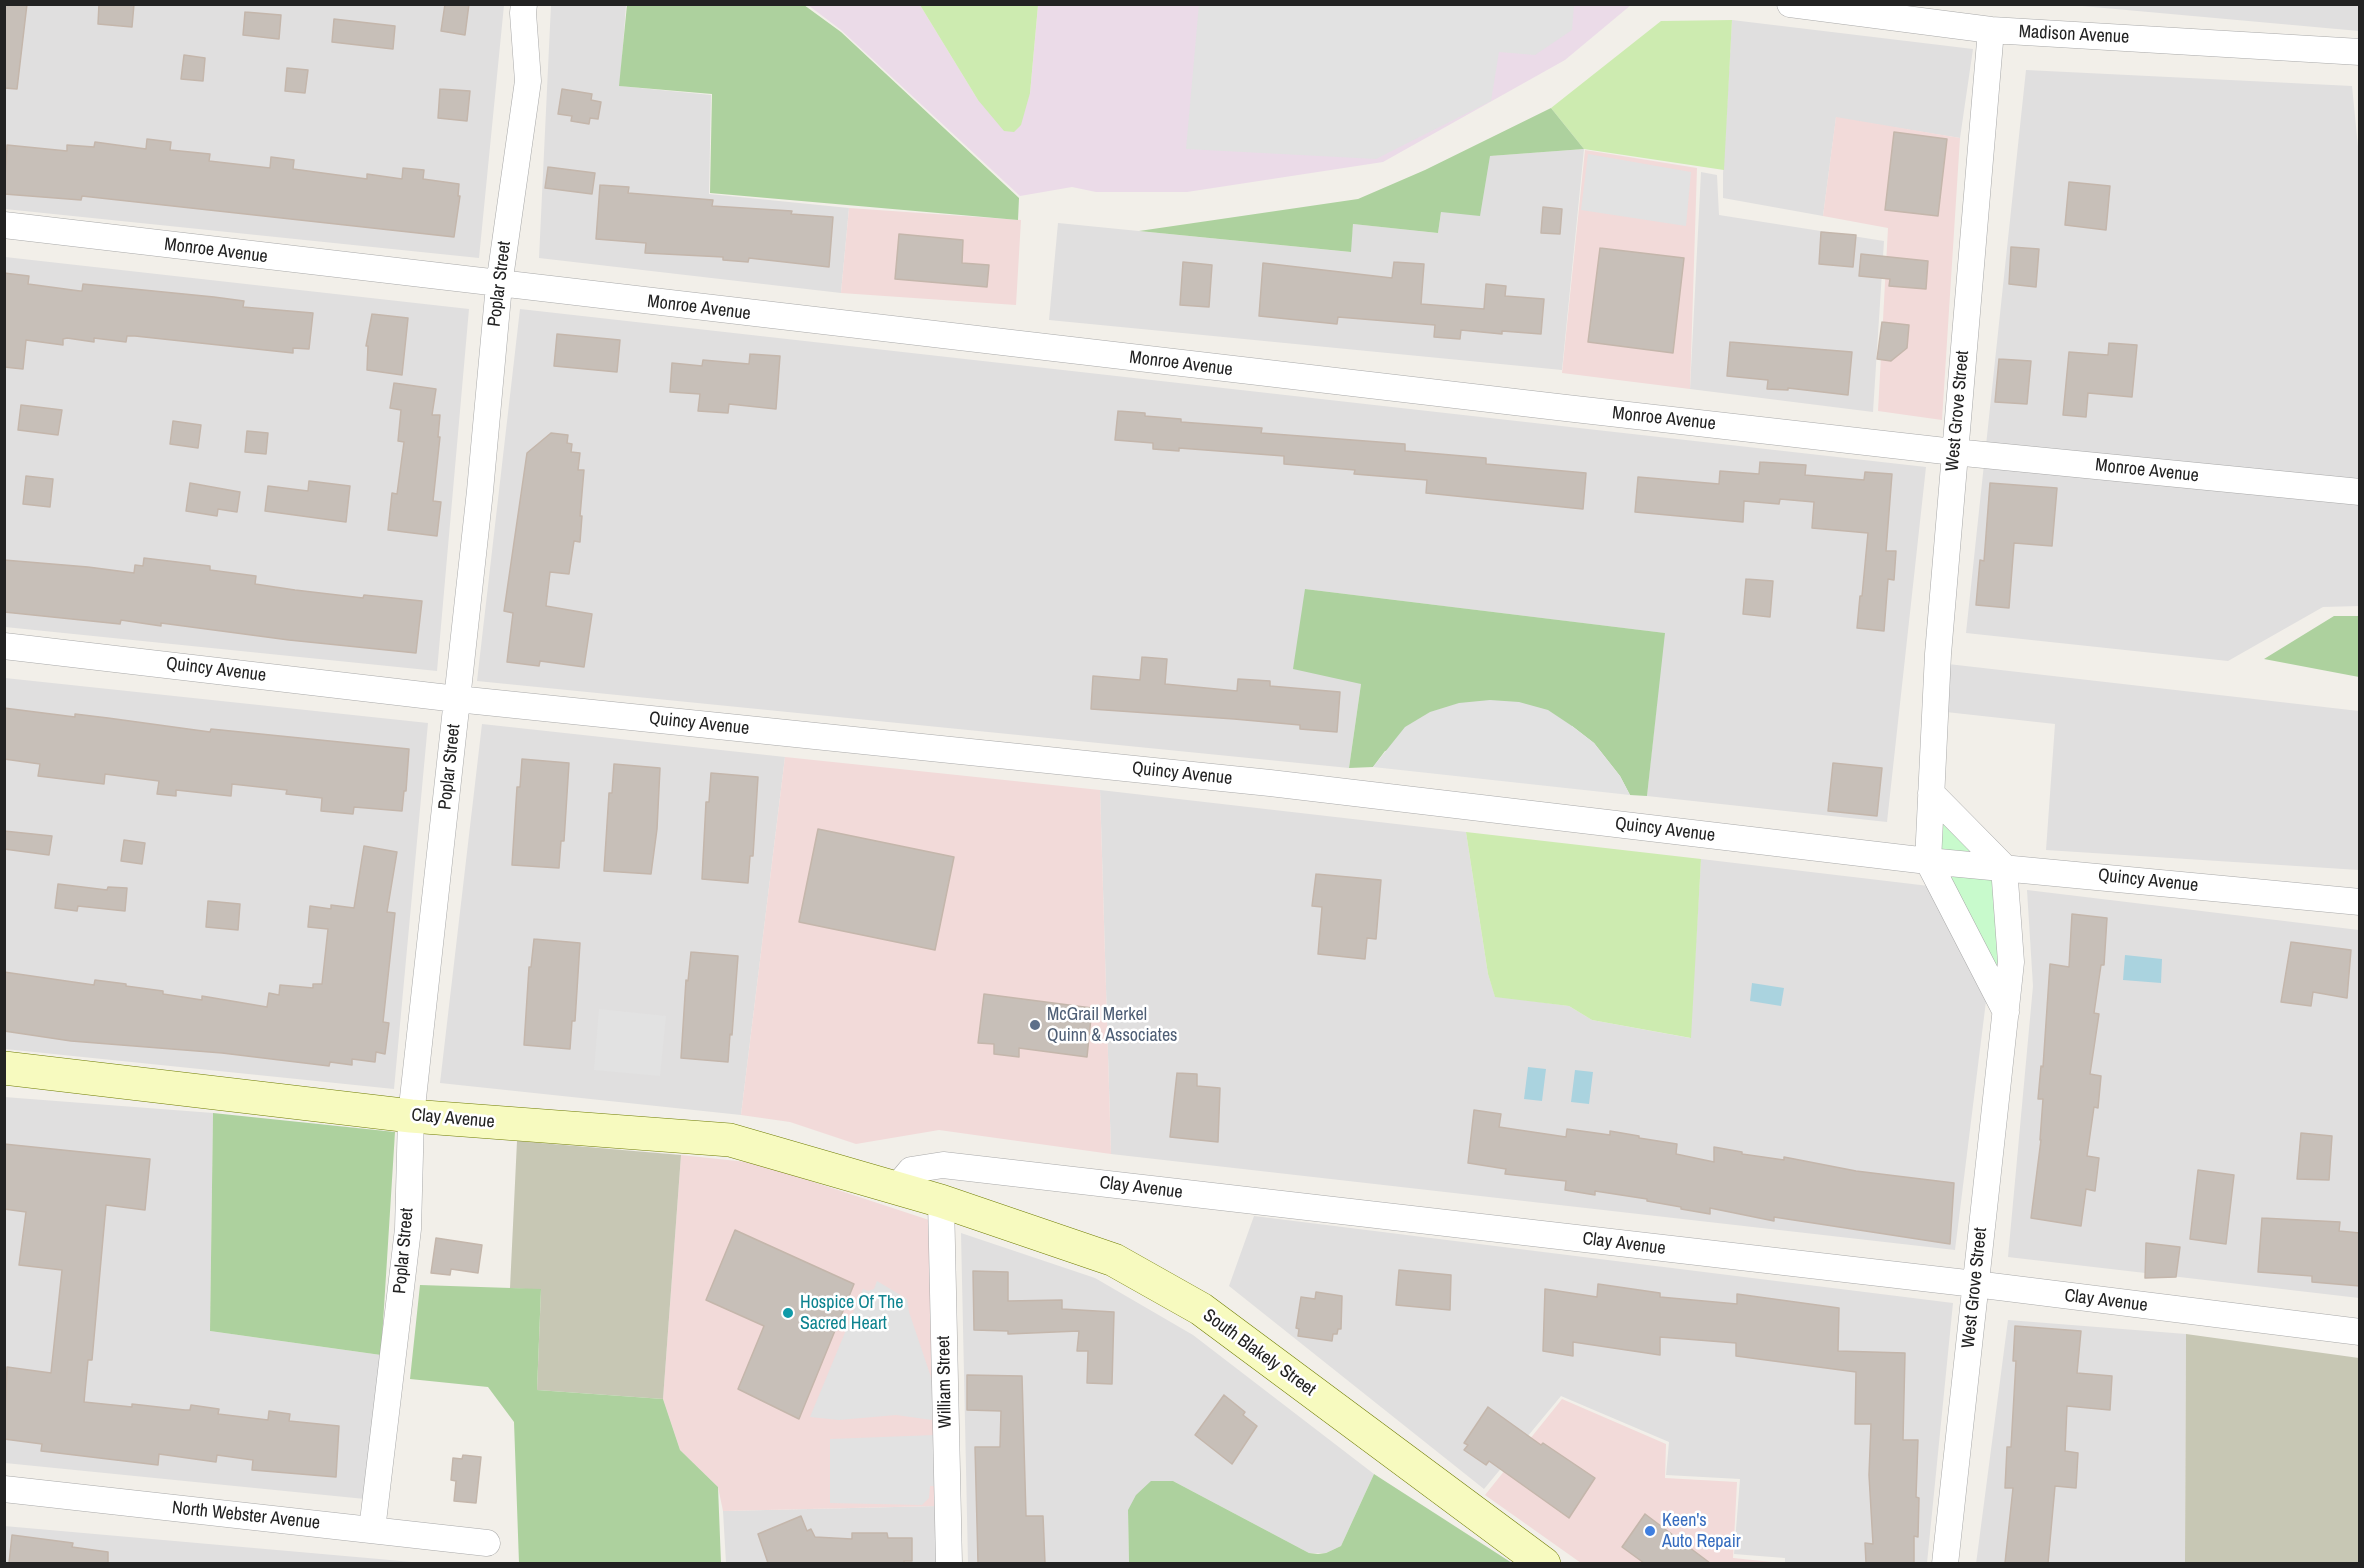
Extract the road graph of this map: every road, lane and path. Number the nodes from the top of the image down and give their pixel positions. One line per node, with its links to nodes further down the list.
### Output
1 (524, 4): 6 (street, Poplar Street)
2 (1790, 4): 3 (street, Madison Avenue)
3 (1991, 30): 4 (street, Madison Avenue); 7 (street, West Grove Street)
4 (2360, 52)
5 (4, 225): 6 (street, Monroe Avenue)
6 (499, 285): 7 (street, Monroe Avenue); 10 (street, Poplar Street)
7 (1954, 452): 8 (street, Monroe Avenue); 11 (street, West Grove Street)
8 (2360, 492)
9 (4, 646): 10 (street, Quincy Avenue)
10 (457, 699): 12 (street, Quincy Avenue); 17 (street, Poplar Street)
11 (1932, 793): 12 (street, West Grove Street); 13 (street)
12 (1928, 861): 13 (street, Quincy Avenue); 15 (street)
13 (2004, 867): 14 (street, Quincy Avenue); 15 (street, West Grove Street)
14 (2360, 902)
15 (2006, 1012): 20 (street, West Grove Street)
16 (4, 1068): 17 (main road, Clay Avenue)
17 (411, 1116): 18 (main road, Clay Avenue); 23 (street, Poplar Street)
18 (896, 1188): 19 (main road, Clay Avenue); 20 (street, Clay Avenue)
19 (941, 1201): 25 (street, William Street); 26 (main road, South Blakely Street)
20 (1975, 1284): 21 (street, Clay Avenue); 27 (street, West Grove Street)
21 (2360, 1332)
22 (4, 1489): 23 (street, North Webster Avenue)
23 (372, 1530): 24 (street, North Webster Avenue)
24 (487, 1543)
25 (949, 1563)
26 (1544, 1563)
27 (1945, 1563)

